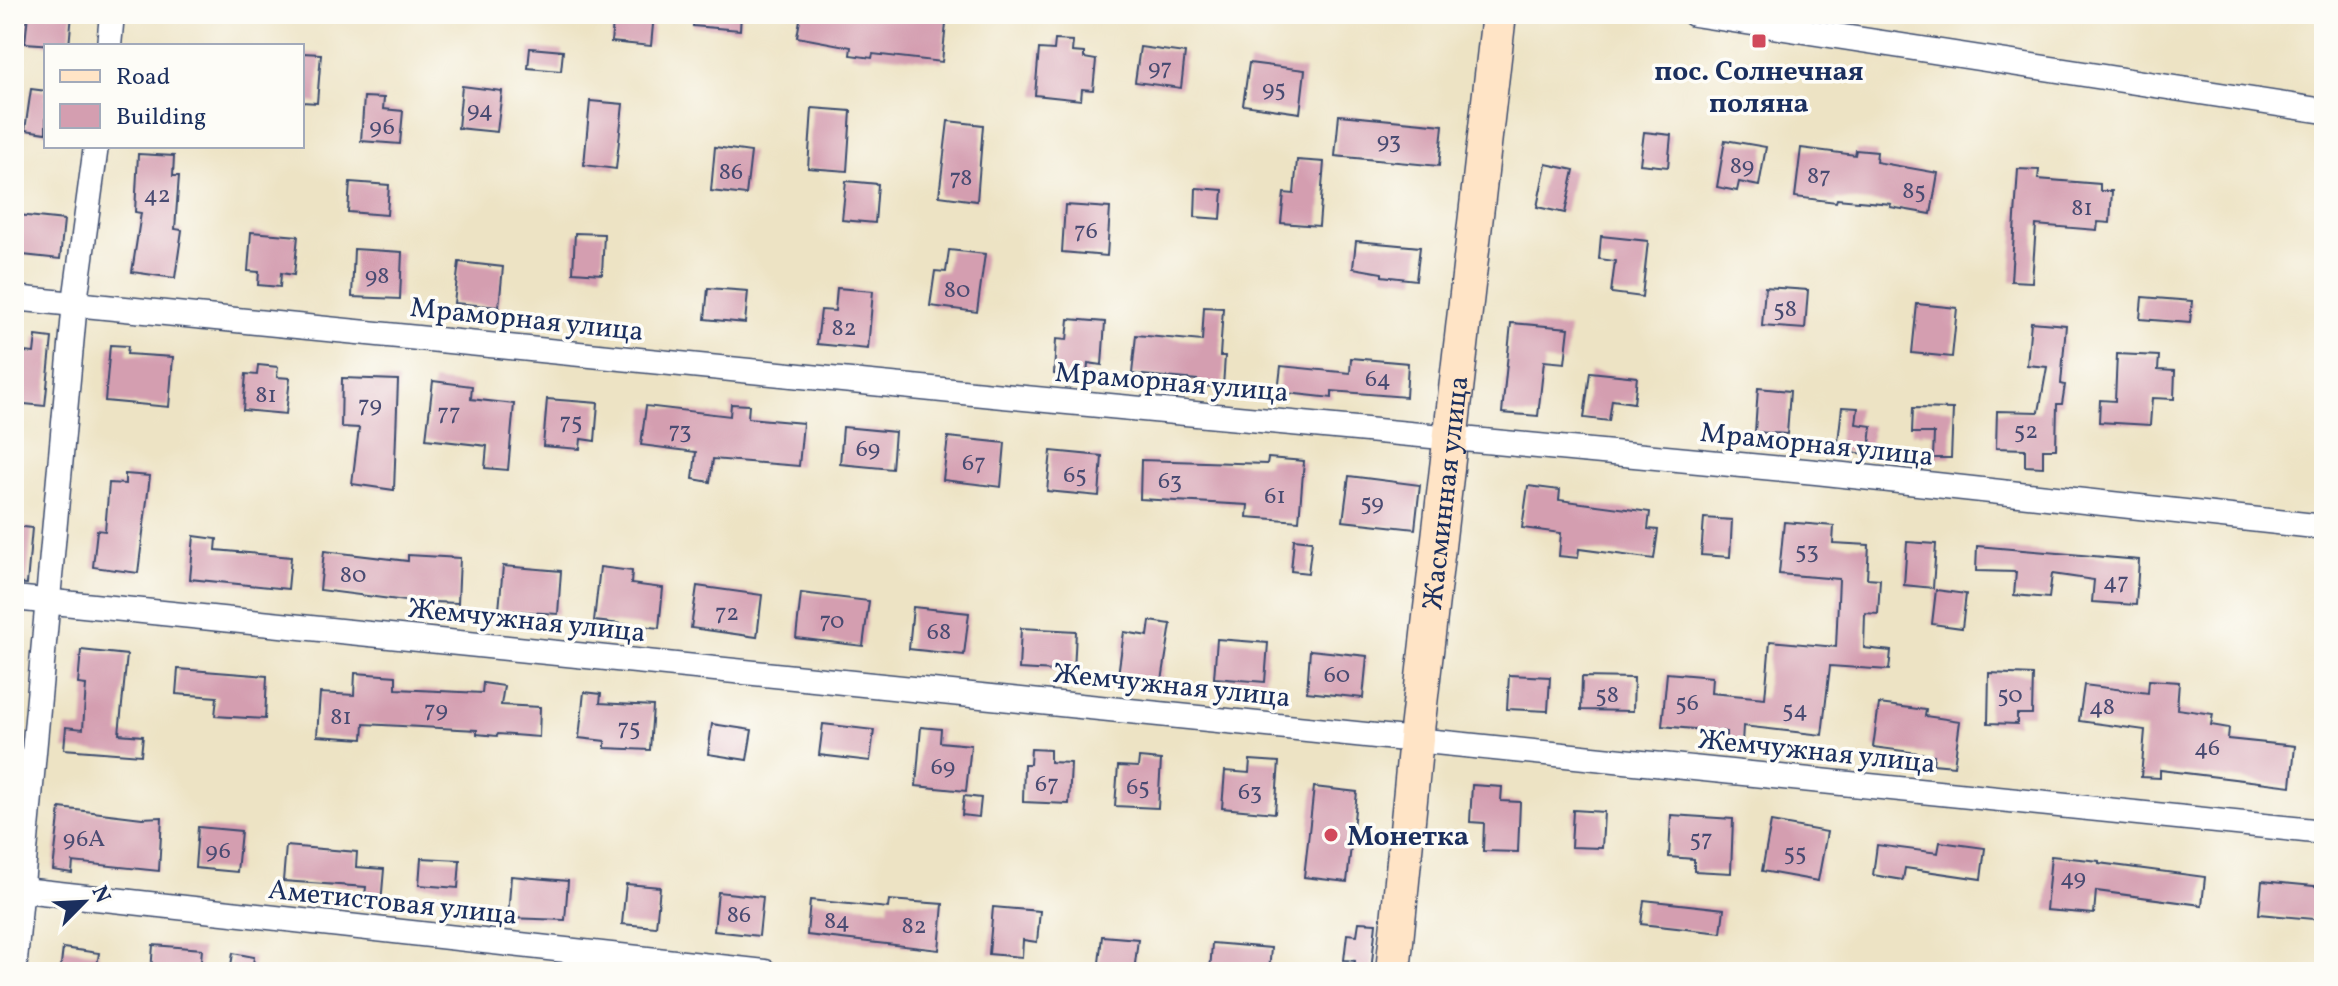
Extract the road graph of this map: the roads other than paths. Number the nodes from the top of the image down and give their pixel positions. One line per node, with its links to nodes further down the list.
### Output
1 (112, 14): 4 (street)
2 (1499, 14): 9 (street, Жасминная улица)
3 (1694, 14): 5 (street)
4 (109, 44)
5 (2324, 111)
6 (96, 148): 8 (street)
7 (14, 298): 8 (street, Мраморная улица)
8 (75, 302): 9 (street, Мраморная улица); 12 (street)
9 (1450, 437): 10 (street, Мраморная улица); 13 (street, Жасминная улица)
10 (2324, 527)
11 (14, 598): 12 (street, Жемчужная улица)
12 (46, 601): 13 (street, Жемчужная улица); 15 (street)
13 (1416, 739): 14 (street, Жемчужная улица); 18 (street, Жасминная улица)
14 (2324, 832)
15 (18, 890): 16 (street); 17 (street, Аметистовая улица)
16 (14, 972)
17 (765, 972)
18 (1393, 972)

